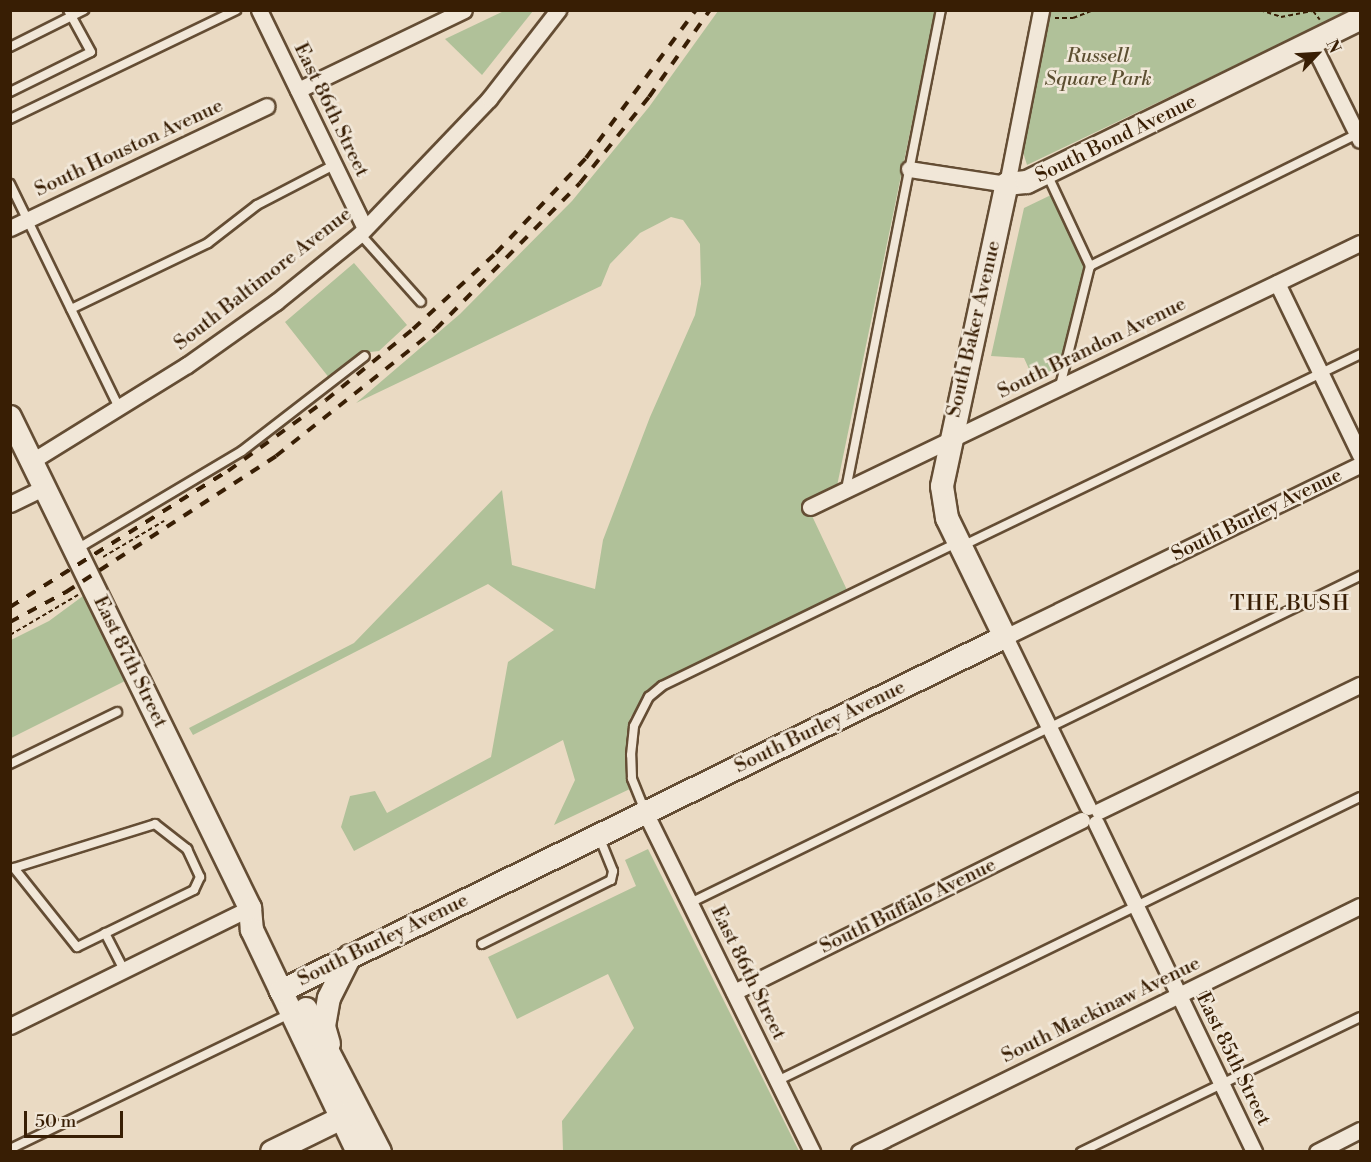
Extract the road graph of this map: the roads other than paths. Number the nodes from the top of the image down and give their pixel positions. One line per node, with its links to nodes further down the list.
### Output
1 (84, 10): 8 (lane)
2 (236, 10): 15 (lane)
3 (259, 10): 12 (street, East 86th Street)
4 (464, 10): 12 (street)
5 (558, 10): 24 (street, South Baltimore Avenue)
6 (941, 10): 18 (lane)
7 (1041, 10): 21 (street, South Baker Avenue)
8 (70, 13): 11 (lane); 13 (lane)
9 (1360, 19): 10 (street, South Bond Avenue)
10 (1312, 43): 16 (street); 19 (street, South Bond Avenue)
11 (10, 46)
12 (298, 90): 17 (street, East 86th Street)
13 (10, 92)
14 (267, 106): 22 (street, South Houston Avenue)
15 (10, 119)
16 (1360, 135): 26 (lane)
17 (334, 165): 24 (street, East 86th Street); 29 (lane)
18 (909, 169): 21 (street, South Bond Avenue); 41 (lane)
19 (1046, 173): 21 (street, South Bond Avenue); 26 (lane)
20 (10, 184): 22 (lane)
21 (1007, 184): 36 (street, South Baker Avenue)
22 (28, 220): 23 (street, South Houston Avenue); 29 (lane)
23 (10, 228)
24 (362, 231): 28 (lane); 34 (street, South Baltimore Avenue)
25 (1360, 243): 27 (street, South Brandon Avenue)
26 (1090, 266): 33 (lane)
27 (1277, 283): 32 (street); 33 (street, South Brandon Avenue)
28 (421, 302)
29 (72, 309): 34 (lane)
30 (1360, 354): 32 (lane)
31 (365, 356): 45 (lane)
32 (1321, 374): 37 (street); 44 (lane)
33 (1060, 387): 36 (street, South Brandon Avenue)
34 (120, 408): 38 (street, South Baltimore Avenue)
35 (10, 417): 38 (street, East 87th Street)
36 (949, 440): 41 (street, South Brandon Avenue); 44 (street, South Baker Avenue)
37 (1360, 455)
38 (32, 461): 40 (street, East 87th Street)
39 (1360, 465): 47 (street, South Burley Avenue)
40 (45, 487): 42 (street); 45 (street, East 87th Street)
41 (845, 490): 43 (street, South Brandon Avenue)
42 (10, 504)
43 (810, 507)
44 (959, 545): 47 (street, South Baker Avenue); 53 (lane)
45 (75, 550): 59 (street, East 87th Street)
46 (1360, 576): 50 (lane)
47 (1005, 637): 50 (street, East 85th Street); 53 (street, South Burley Avenue)
48 (1360, 685): 54 (street, South Buffalo Avenue)
49 (117, 712): 51 (lane)
50 (1049, 728): 54 (street, East 85th Street); 56 (lane)
51 (10, 764)
52 (1360, 797): 57 (lane)
53 (645, 813): 55 (street, South Burley Avenue); 56 (street, East 86th Street)
54 (1091, 815): 57 (street, East 85th Street); 65 (street, South Buffalo Avenue)
55 (598, 835): 61 (lane); 62 (street, South Burley Avenue)
56 (690, 903): 65 (street, East 86th Street)
57 (1136, 906): 66 (street, East 85th Street); 71 (lane)
58 (1360, 906): 66 (street, South Mackinaw Avenue)
59 (250, 908): 63 (street); 64 (street, East 87th Street)
60 (105, 933): 60 (lane); 63 (lane)
61 (482, 944)
62 (350, 956): 64 (street, South Burley Avenue); 70 (street)
63 (124, 970): 69 (street)
64 (287, 988): 67 (street, East 87th Street)
65 (734, 992): 71 (street, East 86th Street)
66 (1178, 994): 72 (street, East 85th Street); 80 (street, South Mackinaw Avenue)
67 (298, 1010): 70 (street, East 87th Street); 73 (street, East 87th Street); 75 (lane)
68 (1360, 1017): 72 (lane)
69 (10, 1026)
70 (330, 1051): 73 (street, East 87th Street)
71 (777, 1081): 79 (street, East 86th Street)
72 (1222, 1084): 81 (lane); 82 (street, East 85th Street)
73 (350, 1113): 76 (street); 77 (street, East 87th Street); 78 (street, East 87th Street)
74 (1360, 1130): 83 (street)
75 (10, 1149)
76 (272, 1152)
77 (358, 1152)
78 (380, 1152)
79 (812, 1152)
80 (859, 1152)
81 (1081, 1152)
82 (1254, 1152)
83 (1317, 1152)

